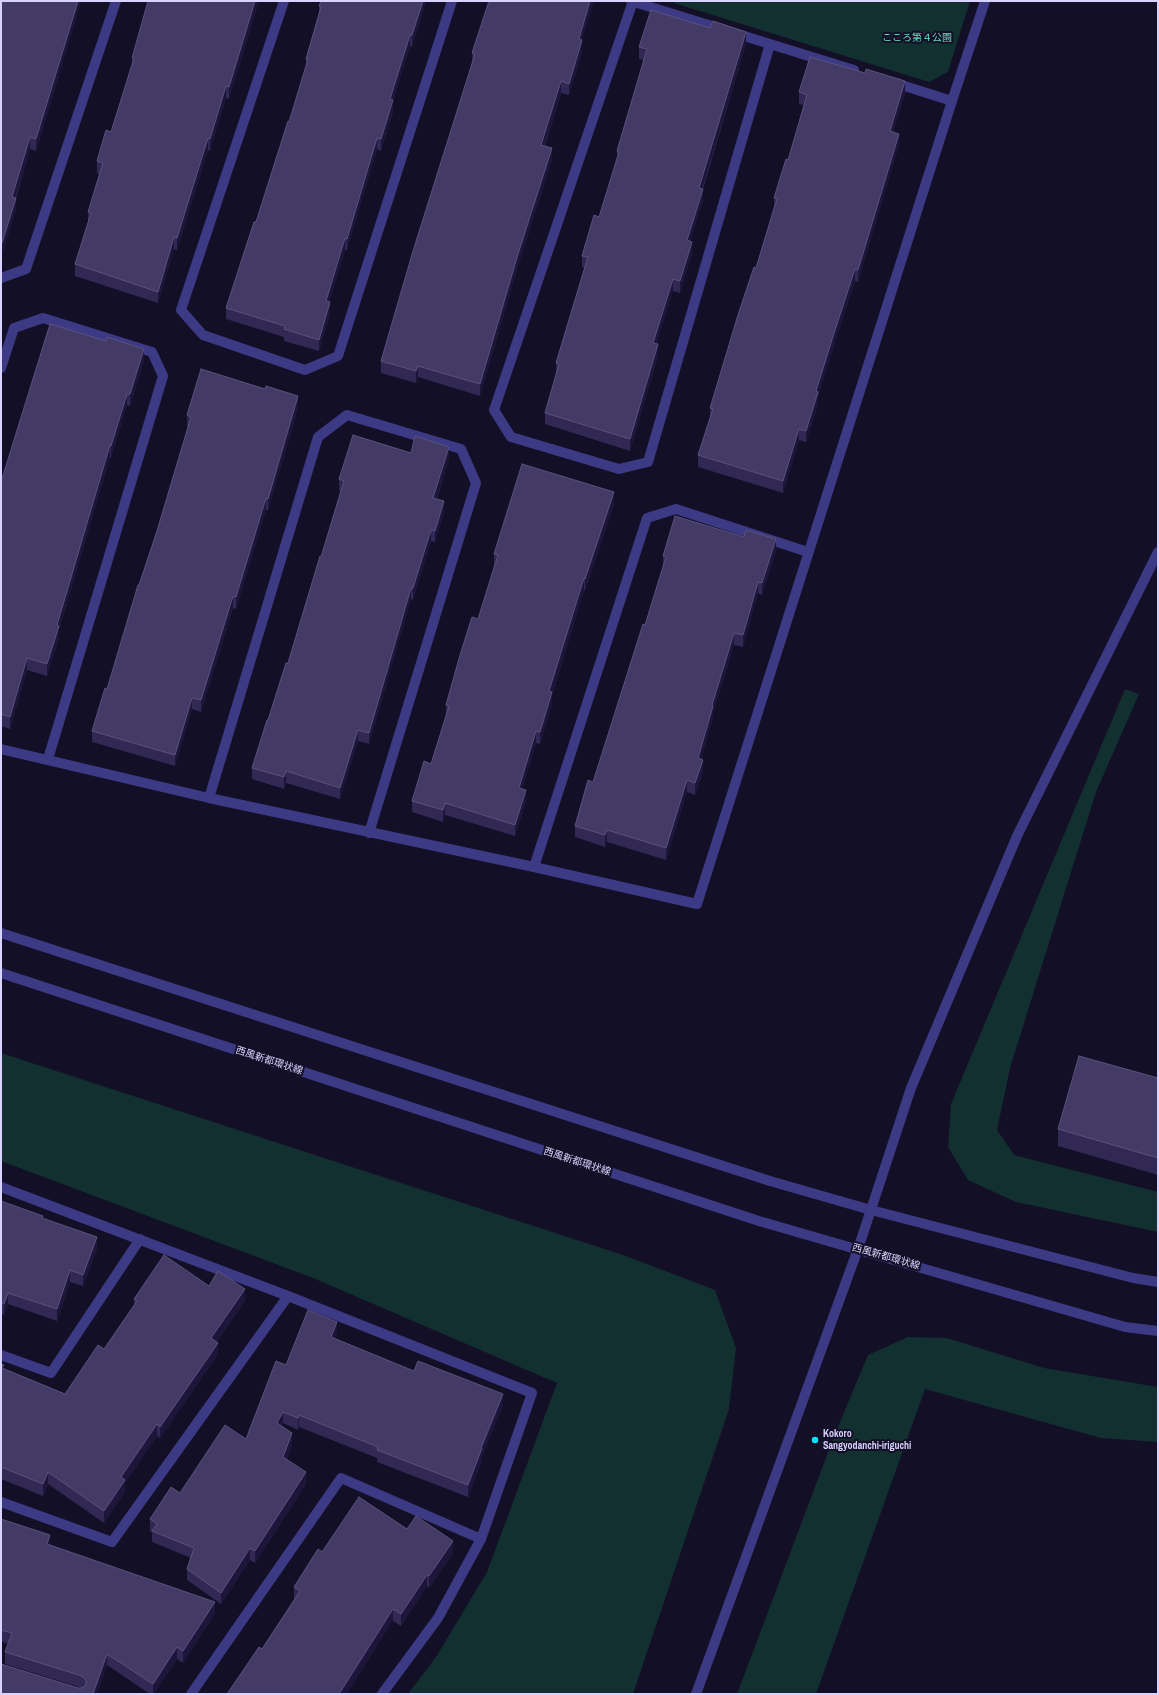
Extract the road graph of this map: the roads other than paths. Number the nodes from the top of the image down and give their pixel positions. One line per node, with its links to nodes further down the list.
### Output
1 (116, 1): 10 (street)
2 (284, 1): 3 (street)
3 (452, 1)
4 (633, 1): 6 (street); 6 (street)
5 (985, 1): 9 (street)
6 (770, 44): 7 (street)
7 (861, 72)
8 (884, 79): 9 (street)
9 (952, 101): 12 (street)
10 (1, 278)
11 (1, 368): 15 (street)
12 (808, 552): 18 (street); 18 (street)
13 (1158, 552): 22 (street)
14 (1, 749): 15 (street)
15 (48, 760): 16 (street)
16 (209, 798): 17 (street); 17 (street)
17 (369, 833): 18 (street)
18 (534, 867)
19 (1, 933): 22 (street)
20 (1, 973): 24 (street, 西風新都環状線)
21 (1, 1187): 23 (street)
22 (871, 1210): 24 (street); 25 (street)
23 (140, 1239): 26 (street); 28 (street)
24 (858, 1249): 27 (street, 西風新都環状線); 33 (street)
25 (1158, 1282)
26 (288, 1296): 29 (street); 30 (street)
27 (1158, 1331)
28 (1, 1355)
29 (1, 1502)
30 (481, 1539): 31 (street); 32 (street)
31 (191, 1694)
32 (382, 1694)
33 (696, 1694)

